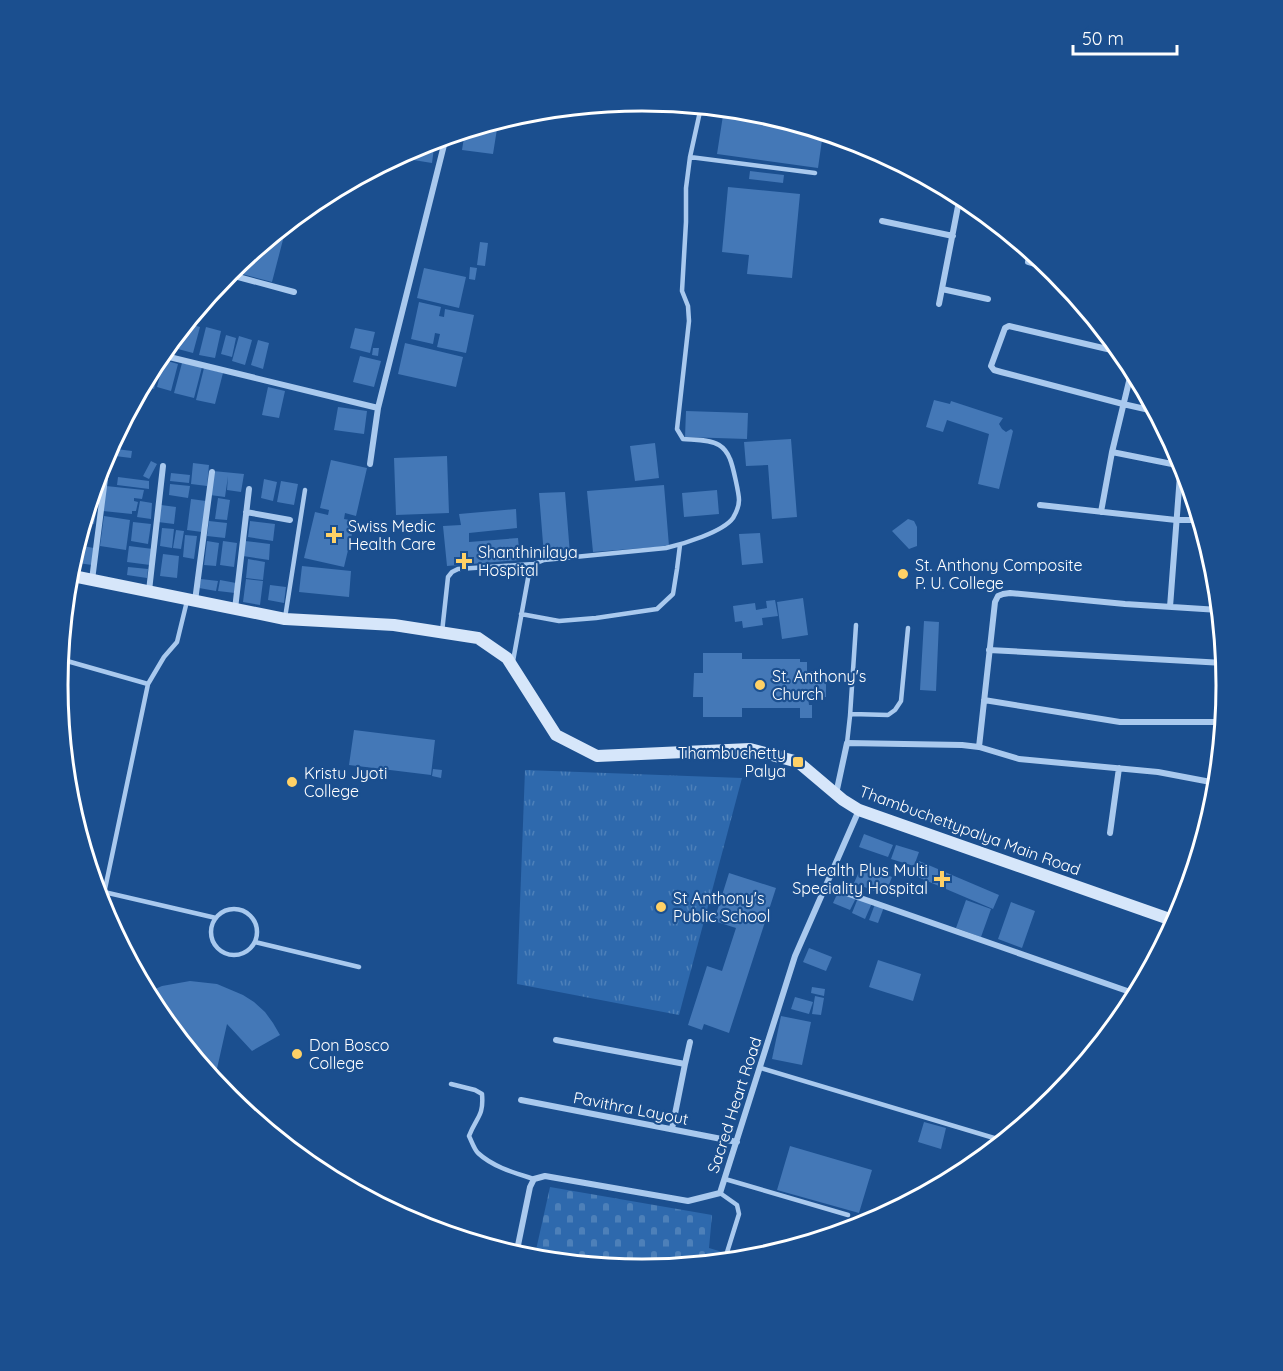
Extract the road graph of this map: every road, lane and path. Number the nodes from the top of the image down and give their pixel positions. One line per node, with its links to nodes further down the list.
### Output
1 (699, 115): 3 (lane)
2 (443, 147): 17 (street)
3 (690, 157): 4 (lane); 34 (lane)
4 (815, 173)
5 (958, 207): 7 (street)
6 (882, 221): 7 (street)
7 (953, 236): 9 (street)
8 (239, 277): 10 (street)
9 (942, 289): 11 (street); 12 (street)
10 (294, 292)
11 (988, 299)
12 (939, 304)
13 (1106, 349): 16 (street)
14 (171, 358): 17 (street)
15 (1129, 382): 16 (street)
16 (1123, 404): 18 (street); 19 (street)
17 (378, 408): 21 (street)
18 (1144, 409)
19 (1112, 452): 20 (street); 30 (street)
20 (1171, 463)
21 (370, 464)
22 (163, 466): 38 (street)
23 (212, 472): 39 (street)
24 (104, 485): 37 (street)
25 (1180, 487): 32 (street)
26 (249, 489): 29 (street)
27 (305, 490): 44 (lane)
28 (1040, 505): 30 (street)
29 (246, 512): 31 (street); 41 (street)
30 (1101, 512): 32 (street)
31 (290, 520)
32 (1176, 520): 33 (street); 40 (street)
33 (1191, 520)
34 (680, 545): 35 (lane); 43 (lane)
35 (534, 564): 43 (lane); 47 (lane)
36 (78, 577): 37 (main road, Thambuchettypalya Main Road)
37 (92, 580): 38 (main road, Thambuchettypalya Main Road)
38 (149, 591): 39 (main road, Thambuchettypalya Main Road)
39 (191, 600): 41 (main road, Thambuchettypalya Main Road); 52 (lane)
40 (1170, 607): 42 (street); 48 (street)
41 (235, 609): 44 (main road, Thambuchettypalya Main Road)
42 (1211, 609)
43 (521, 614): 51 (lane)
44 (285, 619): 47 (main road, Thambuchettypalya Main Road)
45 (856, 625): 54 (lane)
46 (909, 628): 54 (lane)
47 (442, 632): 51 (main road, Thambuchettypalya Main Road)
48 (989, 650): 50 (street); 53 (street)
49 (69, 661): 52 (lane)
50 (1215, 662)
51 (512, 666): 60 (main road, Thambuchettypalya Main Road)
52 (148, 684): 64 (lane)
53 (984, 700): 55 (street); 57 (street)
54 (850, 716): 56 (lane)
55 (1214, 722)
56 (847, 743): 57 (street); 60 (street)
57 (979, 747): 58 (street)
58 (1119, 768): 59 (street); 62 (street)
59 (1207, 781)
60 (836, 794): 61 (main road, Thambuchettypalya Main Road)
61 (859, 810): 63 (street, Sacred Heart Road); 67 (main road, Thambuchettypalya Main Road)
62 (1110, 833)
63 (826, 886): 70 (street); 74 (street, Sacred Heart Road)
64 (105, 888)
65 (106, 893): 66 (lane)
66 (216, 918): 68 (lane); 68 (lane)
67 (1166, 918)
68 (255, 942): 69 (lane)
69 (359, 967)
70 (1127, 991)
71 (556, 1040): 73 (street)
72 (690, 1042): 73 (street)
73 (685, 1064): 77 (street)
74 (761, 1068): 78 (lane); 79 (street, Sacred Heart Road)
75 (452, 1084): 80 (lane)
76 (521, 1100): 77 (street, Pavithra Layout)
77 (672, 1130): 79 (street, Pavithra Layout)
78 (994, 1138)
79 (737, 1142): 81 (street, Sacred Heart Road)
80 (534, 1179): 82 (street, Sacred Heart Road); 84 (street)
81 (725, 1179): 82 (street, Sacred Heart Road); 83 (lane)
82 (720, 1193): 85 (lane)
83 (848, 1215)
84 (518, 1245)
85 (727, 1253)

